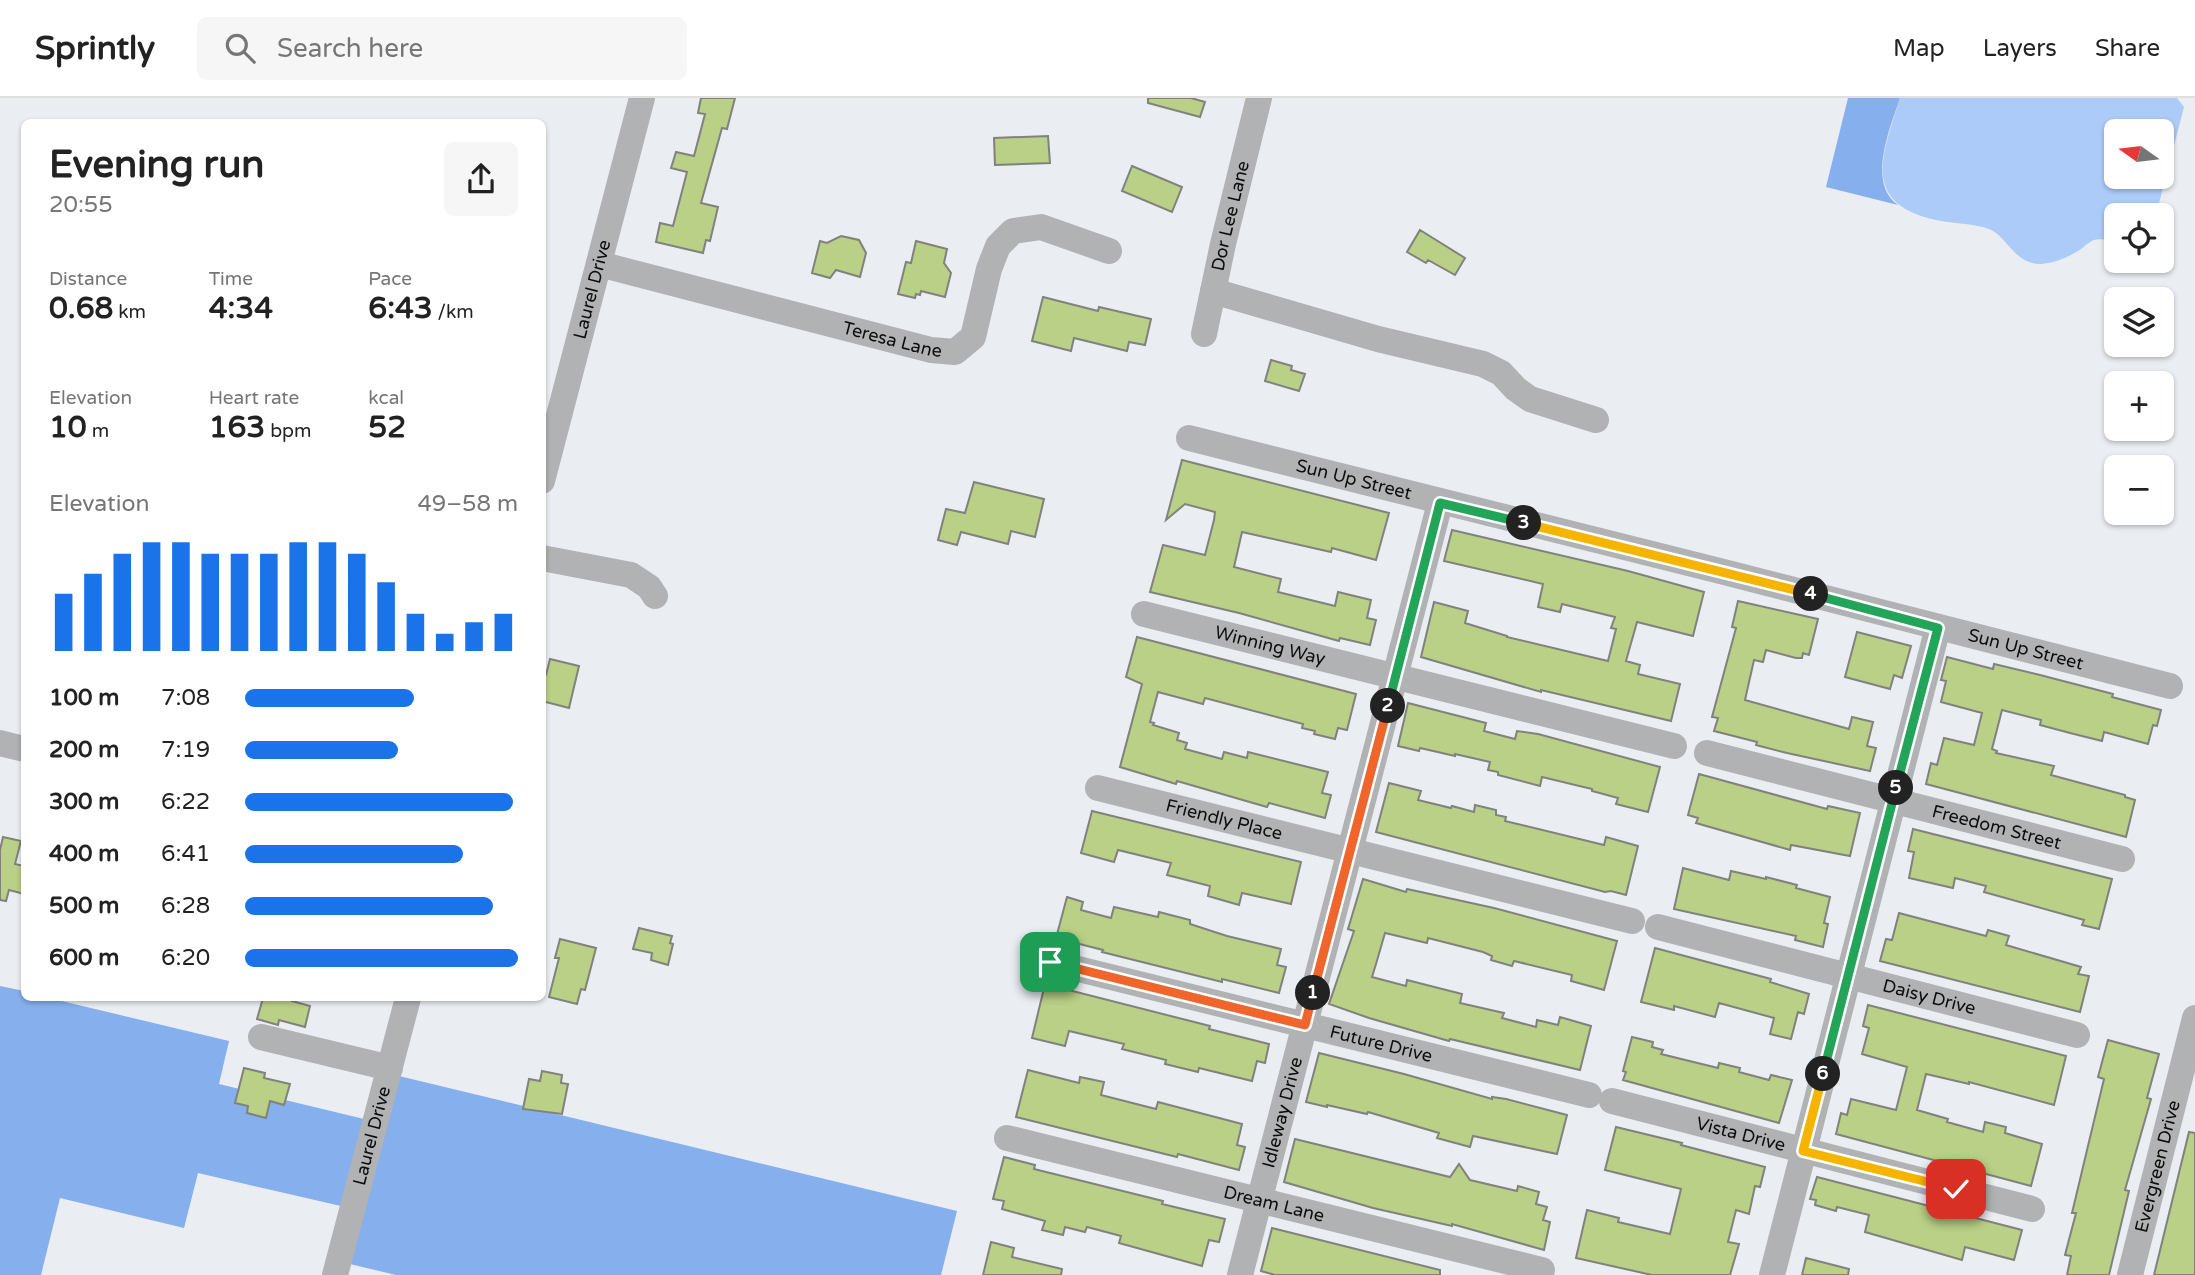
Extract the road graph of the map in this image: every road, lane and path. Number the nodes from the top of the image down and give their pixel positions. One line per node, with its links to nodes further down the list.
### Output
1 (642, 98): 4 (street, Laurel Drive)
2 (1259, 98): 5 (street, Dor Lee Lane)
3 (1109, 250): 4 (street, Teresa Lane)
4 (599, 264): 9 (street, Laurel Drive)
5 (1213, 291): 6 (street, Dor Lee Lane); 7 (street)
6 (1204, 334)
7 (1596, 419)
8 (1189, 438): 10 (street, Sun Up Street)
9 (546, 466)
10 (1440, 503): 14 (street, Sun Up Street); 15 (street, Idleway Drive)
11 (546, 559): 12 (street)
12 (655, 596)
13 (1144, 614): 15 (street, Winning Way)
14 (1938, 628): 16 (street, Sun Up Street); 22 (street)
15 (1395, 676): 18 (street); 23 (street, Idleway Drive)
16 (2170, 686)
17 (0, 743): 19 (street)
18 (1674, 746)
19 (21, 748)
20 (1707, 752): 22 (street, Freedom Street)
21 (1098, 788): 23 (street, Friendly Place)
22 (1893, 800): 24 (street, Freedom Street); 28 (street)
23 (1350, 850): 25 (street); 31 (street, Idleway Drive)
24 (2122, 859)
25 (1632, 921)
26 (1658, 927): 28 (street, Daisy Drive)
27 (1050, 962): 31 (street, Future Drive)
28 (1848, 976): 32 (street, Daisy Drive); 37 (street)
29 (407, 1001): 34 (street, Laurel Drive)
30 (2195, 1018): 44 (street, Evergreen Drive)
31 (1305, 1025): 35 (street, Future Drive); 38 (street, Idleway Drive)
32 (2077, 1035)
33 (261, 1037): 34 (street)
34 (390, 1068): 41 (street, Laurel Drive)
35 (1600, 1098): 37 (street, Vista Drive)
36 (1007, 1138): 38 (street, Dream Lane)
37 (1803, 1151): 39 (street, Vista Drive); 43 (street)
38 (1260, 1200): 40 (street, Dream Lane); 42 (street, Idleway Drive)
39 (2032, 1209)
40 (1542, 1270)
41 (335, 1275)
42 (1240, 1275)
43 (1772, 1275)
44 (2130, 1275)

